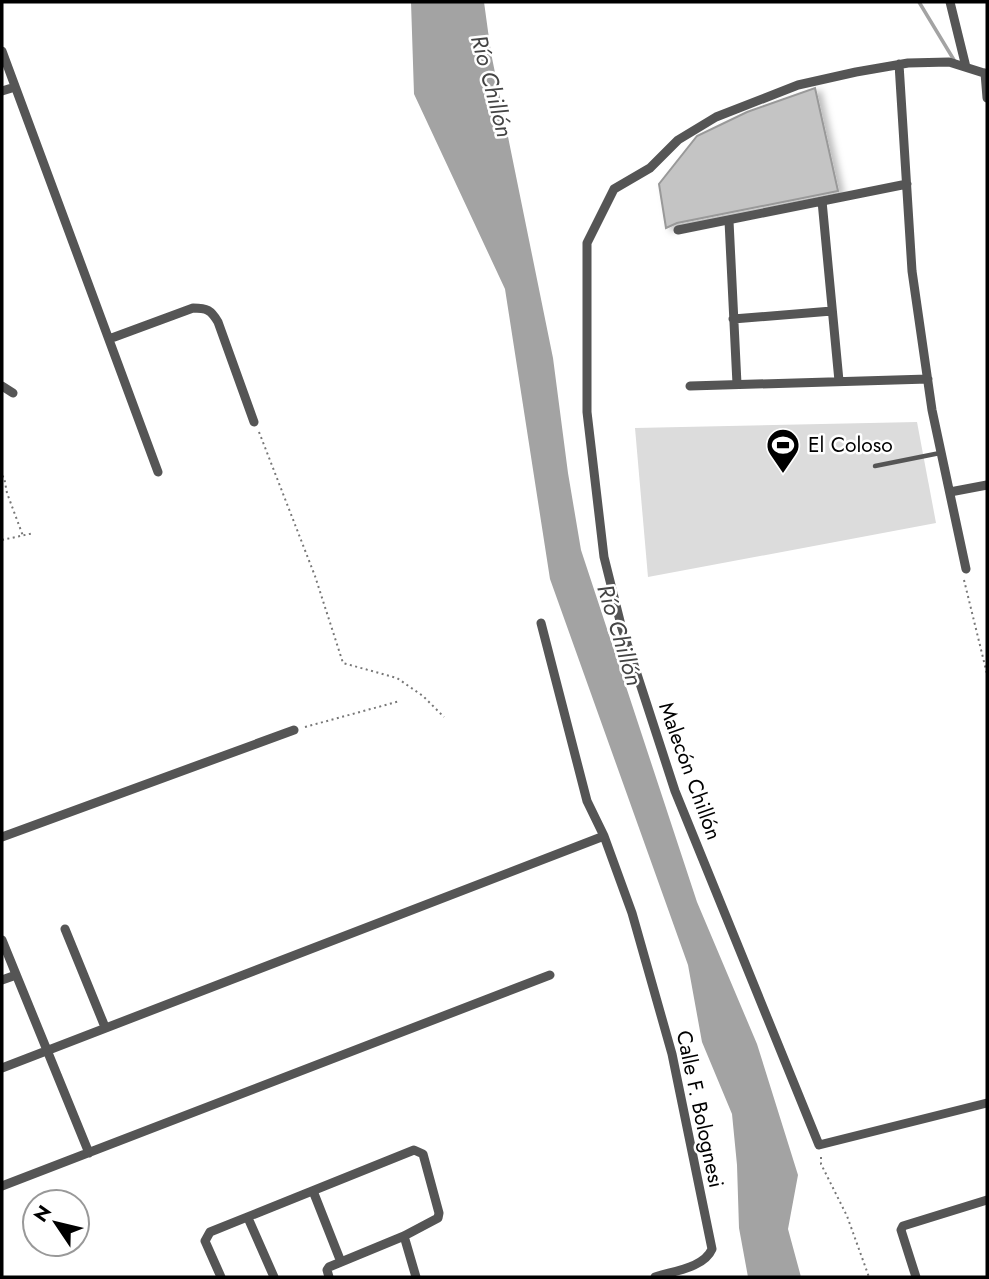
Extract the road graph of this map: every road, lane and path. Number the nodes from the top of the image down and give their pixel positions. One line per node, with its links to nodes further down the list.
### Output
1 (950, 2): 4 (street)
2 (2, 51): 6 (street)
3 (899, 64): 4 (street); 9 (street); 49 (street, Malecón Chillón)
4 (966, 67): 5 (street)
5 (986, 73): 8 (street)
6 (15, 87): 7 (street); 15 (street)
7 (2, 91)
8 (987, 98)
9 (907, 184): 10 (street); 16 (street)
10 (822, 201): 11 (street); 13 (street)
11 (729, 220): 12 (street); 14 (street)
12 (678, 230)
13 (832, 310): 14 (street); 17 (street)
14 (733, 319): 18 (street)
15 (109, 339): 22 (street); 25 (street)
16 (928, 379): 17 (street); 23 (street)
17 (839, 382): 18 (street)
18 (737, 384): 20 (street)
19 (2, 386): 21 (street)
20 (690, 386)
21 (13, 393)
22 (254, 422): 36 (path)
23 (941, 453): 24 (lane); 28 (street)
24 (875, 466)
25 (158, 472)
26 (2, 476): 30 (path)
27 (987, 485): 28 (street)
28 (950, 492): 32 (street)
29 (34, 533): 30 (path)
30 (23, 536): 31 (path)
31 (2, 540)
32 (966, 569): 34 (path)
33 (541, 623): 38 (street)
34 (987, 674)
35 (400, 701): 37 (path)
36 (444, 717)
37 (294, 730): 39 (street)
38 (604, 836): 45 (street); 61 (street, Calle F. Bolognesi)
39 (2, 837)
40 (65, 929): 45 (street)
41 (2, 940): 42 (street)
42 (16, 975): 44 (street); 46 (street)
43 (550, 975): 50 (street)
44 (2, 980)
45 (105, 1027): 46 (street)
46 (46, 1050): 47 (street); 50 (street)
47 (2, 1068)
48 (987, 1103): 49 (street)
49 (819, 1145): 62 (path)
50 (89, 1153): 51 (street)
51 (2, 1186)
52 (313, 1191): 54 (street); 55 (street); 56 (street)
53 (987, 1200): 63 (street)
54 (248, 1218): 57 (street); 58 (street)
55 (404, 1236): 56 (street); 60 (street)
56 (341, 1262): 59 (street)
57 (221, 1277)
58 (274, 1277)
59 (329, 1277)
60 (415, 1277)
61 (655, 1277)
62 (869, 1277)
63 (916, 1277)

